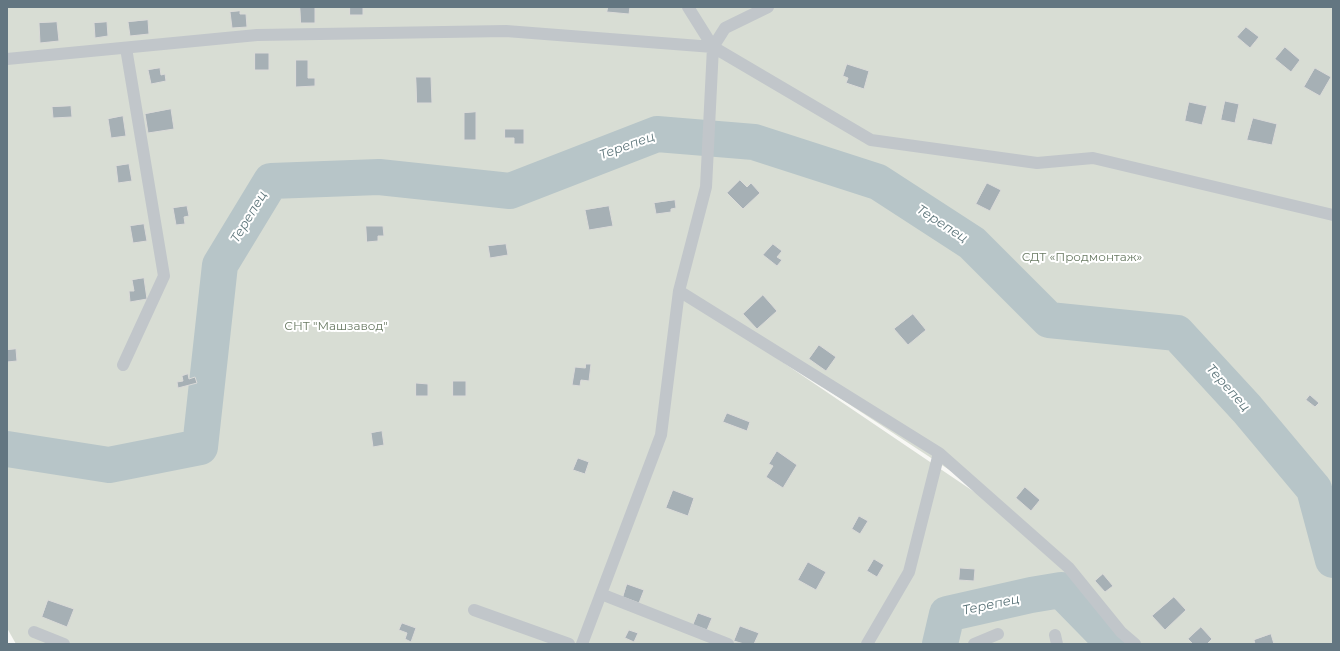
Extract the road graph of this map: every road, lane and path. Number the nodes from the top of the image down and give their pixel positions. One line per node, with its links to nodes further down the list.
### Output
1 (688, 7): 3 (lane)
2 (768, 7): 3 (lane)
3 (713, 47): 4 (lane); 6 (lane); 7 (lane)
4 (126, 48): 5 (lane); 8 (lane)
5 (7, 59)
6 (1333, 215)
7 (679, 291): 9 (lane); 10 (lane)
8 (123, 365)
9 (939, 453): 18 (lane); 20 (lane)
10 (601, 594): 16 (lane); 17 (lane)
11 (474, 610): 15 (lane)
12 (34, 632): 14 (lane)
13 (998, 634): 19 (lane)
14 (64, 644)
15 (569, 644)
16 (582, 644)
17 (728, 644)
18 (867, 644)
19 (974, 644)
20 (1135, 644)

